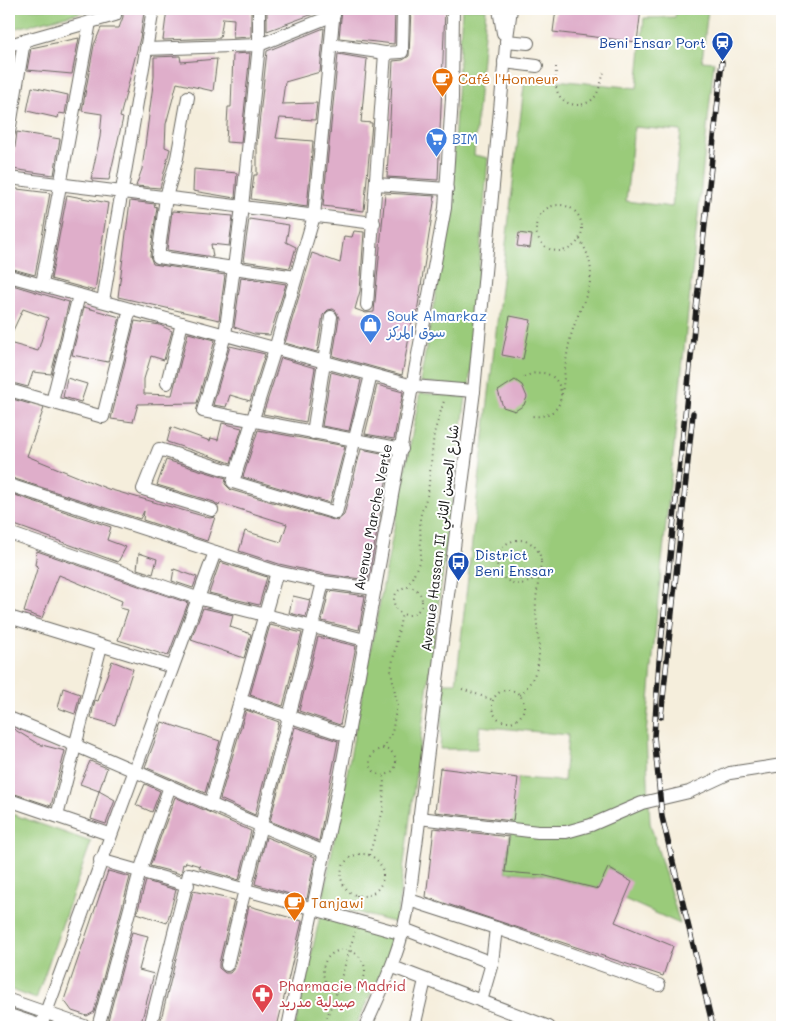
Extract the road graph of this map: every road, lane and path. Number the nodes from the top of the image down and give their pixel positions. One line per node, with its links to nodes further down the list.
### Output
1 (153, 9): 16 (street)
2 (259, 9): 14 (street)
3 (403, 9): 17 (street)
4 (453, 9): 27 (street, Avenue Marche Verte)
5 (499, 9): 11 (street, Avenue Hassan II شارع الحسن الثاني)
6 (511, 9): 11 (street, Avenue Hassan II شارع الحسن الثاني)
7 (334, 12): 14 (street); 15 (street)
8 (115, 15): 9 (street)
9 (90, 22): 10 (street); 25 (street)
10 (24, 41): 13 (street); 23 (street)
11 (506, 43): 12 (street); 18 (street, Avenue Hassan II شارع الحسن الثاني)
12 (528, 43)
13 (9, 45)
14 (259, 45): 16 (street); 30 (street)
15 (331, 45): 17 (street); 31 (street)
16 (146, 49): 28 (street)
17 (385, 53): 26 (street)
18 (504, 62): 19 (street); 53 (street, Avenue Hassan II شارع الحسن الثاني)
19 (538, 66)
20 (556, 67): 21 (path)
21 (604, 72)
22 (188, 97): 29 (street)
23 (9, 132)
24 (9, 178): 25 (street)
25 (60, 184): 28 (street); 37 (street)
26 (376, 184): 27 (street); 32 (street)
27 (447, 189): 50 (street, Avenue Marche Verte)
28 (121, 192): 29 (street); 39 (street)
29 (166, 197): 30 (street); 34 (street)
30 (242, 207): 31 (street); 34 (street)
31 (314, 216): 32 (street); 36 (street)
32 (374, 224): 40 (street)
33 (580, 238): 33 (path); 54 (path)
34 (234, 267): 36 (street); 44 (street)
35 (9, 276): 37 (street)
36 (296, 277): 45 (street)
37 (42, 284): 38 (street)
38 (79, 295): 39 (street); 55 (street)
39 (103, 301): 41 (street)
40 (367, 305)
41 (130, 309): 43 (street); 55 (street)
42 (331, 317): 46 (street)
43 (182, 323): 44 (street); 49 (street)
44 (225, 335): 45 (street); 57 (street)
45 (275, 349): 46 (street); 57 (street)
46 (325, 363): 47 (street); 58 (street)
47 (371, 375): 50 (street); 59 (street)
48 (524, 377): 54 (path)
49 (168, 383)
50 (413, 386): 51 (street); 60 (street, Avenue Marche Verte)
51 (445, 389): 53 (street); 69 (path)
52 (9, 390): 55 (street)
53 (474, 391): 95 (street, Avenue Hassan II شارع الحسن الثاني)
54 (562, 394): 56 (path)
55 (52, 402)
56 (532, 416)
57 (253, 420): 58 (street); 61 (street)
58 (313, 433): 59 (street)
59 (354, 442): 60 (street); 61 (street)
60 (402, 450): 70 (street, Avenue Marche Verte)
61 (236, 473): 63 (street)
62 (9, 485): 65 (street)
63 (212, 510)
64 (9, 533): 71 (street)
65 (215, 552): 66 (street); 71 (street)
66 (277, 572): 68 (street); 73 (street)
67 (540, 572): 67 (path); 80 (path)
68 (323, 582): 70 (street); 75 (street)
69 (408, 587): 72 (path); 72 (path)
70 (375, 589): 76 (street, Avenue Marche Verte)
71 (197, 598): 73 (street); 78 (street)
72 (402, 613): 87 (path)
73 (265, 616): 75 (street); 81 (street)
74 (9, 617): 77 (street)
75 (312, 628): 76 (street); 83 (street)
76 (365, 640): 85 (street, Avenue Marche Verte)
77 (100, 646): 78 (street); 86 (street)
78 (172, 667): 89 (street)
79 (462, 689): 82 (path)
80 (520, 695): 82 (path); 82 (path)
81 (240, 700): 83 (street); 93 (street)
82 (493, 700)
83 (290, 716): 85 (street); 96 (street)
84 (9, 718): 86 (street)
85 (348, 736): 98 (street, Avenue Marche Verte)
86 (75, 744): 89 (street); 94 (street)
87 (383, 748): 90 (path); 90 (path)
88 (782, 765): 95 (street)
89 (134, 769): 91 (street); 97 (street)
90 (384, 775): 99 (path)
91 (170, 786): 93 (street); 101 (street)
92 (9, 800): 94 (street)
93 (210, 805): 96 (street)
94 (57, 816): 97 (street)
95 (419, 818): 104 (street, Avenue Hassan II شارع الحسن الثاني)
96 (260, 826): 98 (street); 103 (street)
97 (109, 834): 100 (street)
98 (325, 852): 105 (street, Avenue Marche Verte)
99 (369, 855): 99 (path)
100 (100, 860): 101 (street); 118 (street)
101 (140, 871): 102 (street); 122 (street)
102 (189, 880): 103 (street); 123 (street)
103 (244, 890): 105 (street); 111 (street)
104 (409, 900): 107 (street); 108 (street, Avenue Hassan II شارع الحسن الثاني)
105 (313, 909): 106 (street); 124 (street, Avenue Marche Verte)
106 (358, 922): 108 (street); 109 (path)
107 (496, 928): 110 (street); 114 (street)
108 (404, 932): 110 (street); 112 (street, Avenue Hassan II شارع الحسن الثاني)
109 (350, 951): 115 (path); 115 (path); 115 (path)
110 (492, 963): 117 (street)
111 (227, 965)
112 (393, 967): 113 (street); 126 (street, Avenue Hassan II شارع الحسن الثاني)
113 (425, 980): 117 (street); 127 (street)
114 (659, 985)
115 (337, 991): 125 (path)
116 (9, 1000): 118 (street)
117 (481, 1001): 128 (street)
118 (45, 1013): 120 (street); 121 (street)
119 (9, 1015): 120 (street)
120 (43, 1026)
121 (87, 1027)
122 (98, 1027)
123 (150, 1027)
124 (288, 1027)
125 (323, 1027)
126 (365, 1027)
127 (414, 1027)
128 (549, 1027)

